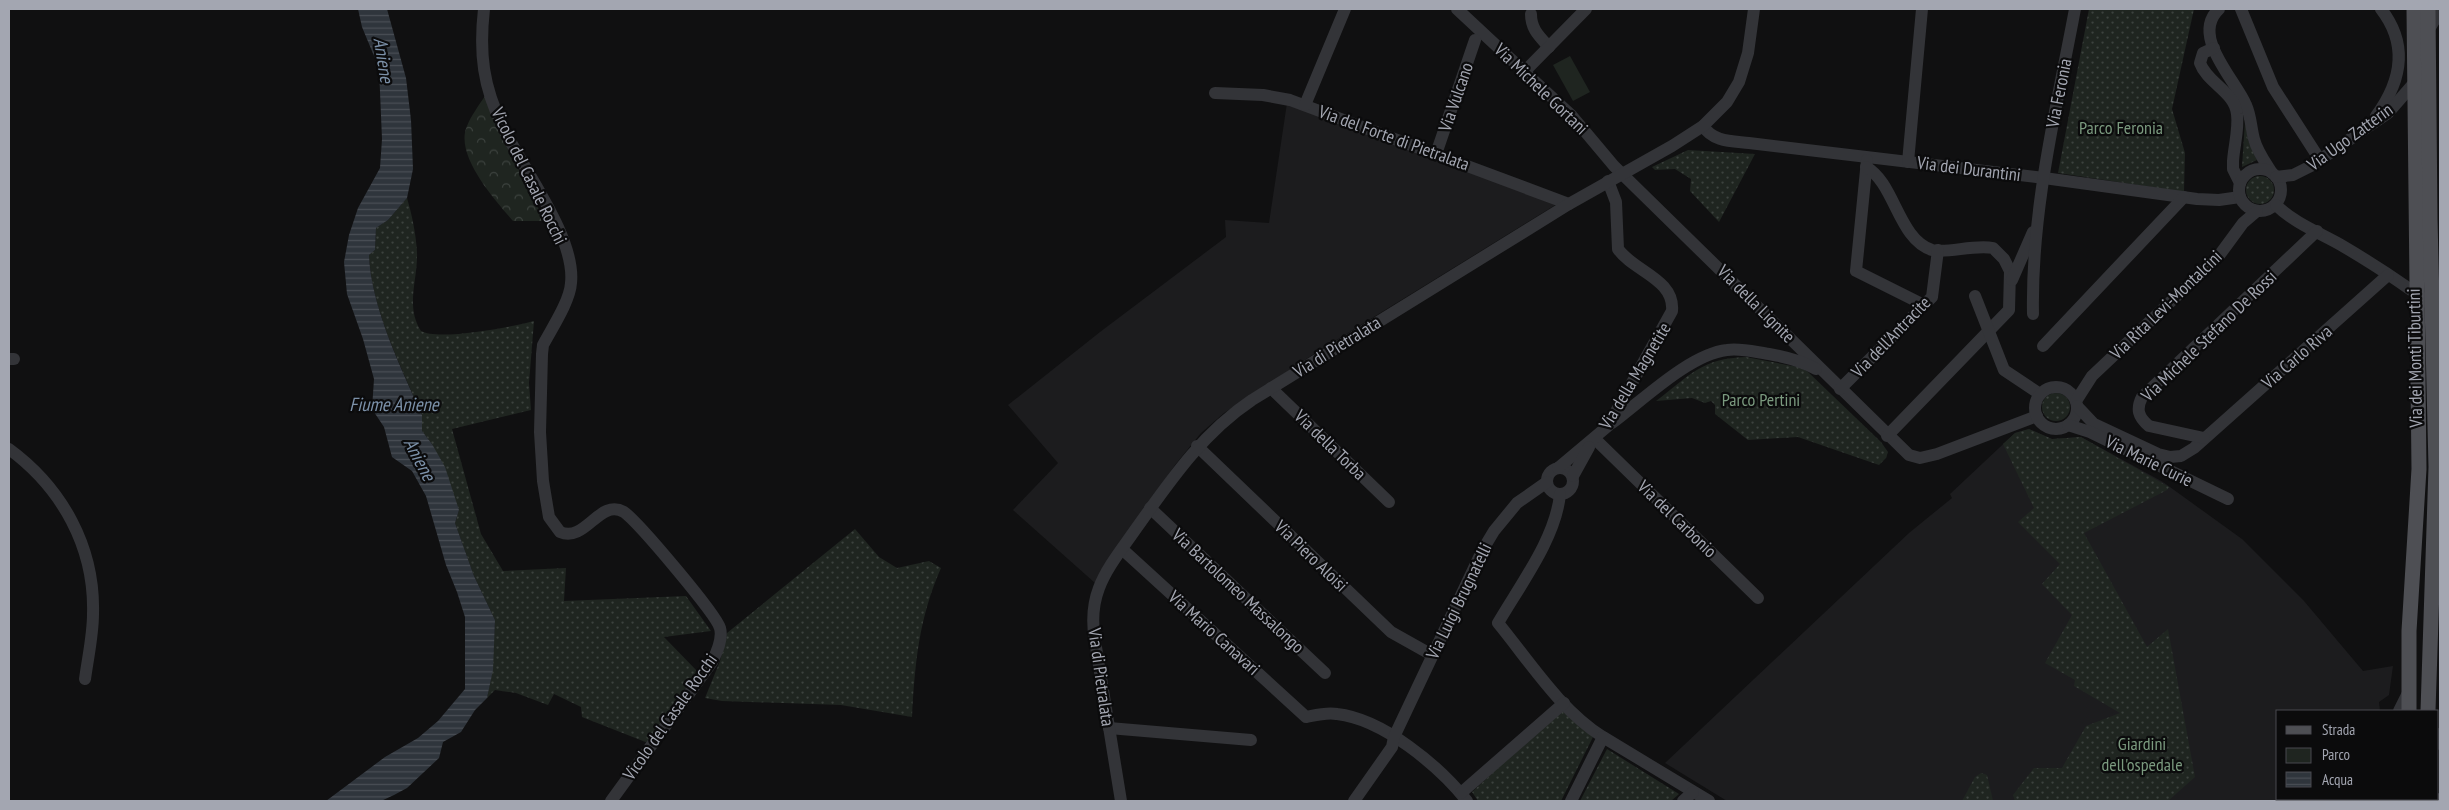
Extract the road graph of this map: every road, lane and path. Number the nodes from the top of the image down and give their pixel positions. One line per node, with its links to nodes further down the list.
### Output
1 (484, 9): 89 (street, Vicolo del Casale Rocchi)
2 (1345, 9): 22 (street)
3 (1457, 9): 19 (street, Via Michele Gortani)
4 (1586, 9): 17 (street)
5 (1754, 9): 23 (street, Via di Pietralata)
6 (1922, 9): 28 (street)
7 (2075, 9): 31 (street, Via Feronia)
8 (2220, 9): 18 (street)
9 (2241, 9): 26 (street)
10 (2381, 9): 24 (street)
11 (2414, 9): 20 (main road, Via dei Monti Tiburtini)
12 (2428, 9): 15 (main road, Via dei Monti Tiburtini)
13 (2440, 11): 15 (street)
14 (1531, 14): 17 (street)
15 (2429, 28): 20 (main road, Via dei Monti Tiburtini)
16 (1475, 40): 25 (street, Via Vulcano)
17 (1549, 47): 19 (street)
18 (2214, 48): 30 (street); 33 (street)
19 (1524, 72): 29 (street, Via Michele Gortani)
20 (2422, 82): 24 (street, Via Ugo Zatterin); 44 (main road, Via dei Monti Tiburtini); 47 (main road, Via dei Monti Tiburtini)
21 (1215, 93): 22 (street, Via del Forte di Pietralata)
22 (1305, 105): 25 (street, Via del Forte di Pietralata)
23 (1703, 126): 27 (street, Via dei Durantini); 29 (street, Via di Pietralata)
24 (2368, 126): 26 (street, Via Ugo Zatterin)
25 (1436, 154): 36 (street, Via del Forte di Pietralata)
26 (2320, 160): 30 (street, Via Ugo Zatterin)
27 (1867, 162): 28 (street, Via dei Durantini); 41 (street); 46 (street)
28 (1908, 162): 31 (street, Via dei Durantini)
29 (1622, 172): 32 (street, Via di Pietralata); 51 (street, Via della Lignite)
30 (2274, 175): 33 (street); 37 (street)
31 (2044, 178): 34 (street, Via dei Durantini); 39 (street, Via Feronia)
32 (1608, 181): 36 (street, Via di Pietralata); 60 (street, Via della Magnetite)
33 (2240, 183): 35 (street)
34 (2184, 197): 35 (street, Via dei Durantini); 50 (street)
35 (2240, 197): 38 (street)
36 (1569, 204): 54 (street, Via di Pietralata)
37 (2276, 205): 38 (street); 40 (street)
38 (2257, 211): 57 (street, Via Rita Levi-Montalcini)
39 (2035, 228): 43 (street); 48 (street)
40 (2317, 232): 42 (street); 62 (street, Via Michele Stefano De Rossi)
41 (1938, 250): 43 (street); 46 (street, Via dell'Antracite)
42 (2388, 275): 44 (street); 62 (street, Via Carlo Riva)
43 (2012, 281): 49 (street)
44 (2418, 294): 47 (street); 78 (main road, Via dei Monti Tiburtini)
45 (1975, 296): 49 (street)
46 (1924, 304): 55 (street, Via dell'Antracite)
47 (2436, 308): 82 (main road, Via dei Monti Tiburtini)
48 (2033, 314)
49 (1989, 331): 56 (street); 61 (street)
50 (2043, 346)
51 (1801, 349): 52 (street); 53 (street, Via della Lignite)
52 (1791, 359): 53 (street); 60 (street)
53 (1824, 374): 55 (street, Via della Lignite)
54 (1271, 388): 64 (street, Via di Pietralata); 71 (street, Via della Torba)
55 (1840, 389): 61 (street, Via della Lignite)
56 (2040, 394): 57 (street); 58 (street)
57 (2077, 404): 59 (street); 62 (street, Via Carlo Riva)
58 (2037, 416): 59 (street); 61 (street, Via della Lignite)
59 (2068, 425): 70 (street, Via Marie Curie)
60 (1608, 426): 63 (street, Via della Magnetite)
61 (1887, 436)
62 (2204, 438)
63 (1593, 440): 66 (street, Via della Magnetite); 67 (street, Via della Magnetite); 74 (street, Via del Carbonio)
64 (1197, 446): 72 (street, Via di Pietralata); 75 (street, Via Piero Aloisi)
65 (9, 449): 77 (street)
66 (1558, 468): 67 (street); 68 (street)
67 (1572, 476): 69 (street)
68 (1546, 482): 69 (street); 75 (street, Via Luigi Brugnatelli)
69 (1560, 494): 79 (street)
70 (2228, 499)
71 (1390, 502)
72 (1150, 508): 73 (street, Via di Pietralata); 76 (street, Via Bartolomeo Massalongo)
73 (1122, 549): 83 (street, Via di Pietralata); 84 (street, Via Mario Canavari)
74 (1758, 598)
75 (1432, 655): 84 (street, Via Luigi Brugnatelli)
76 (1325, 674)
77 (84, 678)
78 (2409, 692): 80 (street, Via dei Monti Tiburtini); 81 (main road, Via dei Monti Tiburtini)
79 (1564, 703): 85 (street); 88 (street)
80 (2400, 710)
81 (2409, 710)
82 (2428, 710)
83 (1109, 728): 86 (street); 90 (street, Via di Pietralata)
84 (1394, 737): 88 (street); 91 (street, Via Luigi Brugnatelli)
85 (1603, 737): 87 (street); 92 (street)
86 (1251, 740)
87 (1693, 792): 93 (street); 94 (street)
88 (1464, 797)
89 (611, 801)
90 (1120, 801)
91 (1354, 801)
92 (1571, 801)
93 (1683, 801)
94 (1708, 801)

